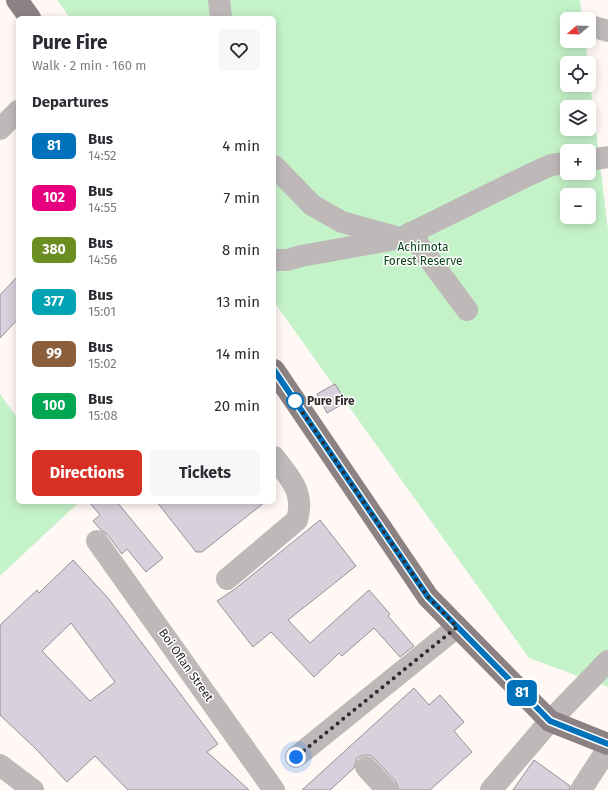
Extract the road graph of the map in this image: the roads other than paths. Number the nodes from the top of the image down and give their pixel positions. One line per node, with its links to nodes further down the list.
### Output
1 (17, 0): 3 (main road)
2 (219, 0): 4 (street)
3 (29, 16)
4 (221, 16)
5 (16, 113): 6 (street)
6 (0, 129)
7 (608, 157): 8 (street)
8 (596, 159)
9 (560, 164): 11 (street)
10 (276, 168): 11 (street)
11 (406, 236): 12 (street); 13 (street)
12 (276, 260)
13 (466, 310)
14 (276, 373): 18 (main road)
15 (276, 460): 17 (street)
16 (97, 541): 27 (street, Boi Oflan Street)
17 (228, 579)
18 (457, 627): 20 (main road); 23 (street)
19 (608, 661): 20 (street)
20 (550, 721): 21 (main road); 29 (street)
21 (608, 744)
22 (608, 748): 30 (street)
23 (296, 757)
24 (0, 765): 26 (street)
25 (366, 767): 28 (street)
26 (33, 790)
27 (274, 790)
28 (388, 790)
29 (491, 790)
30 (581, 790)

